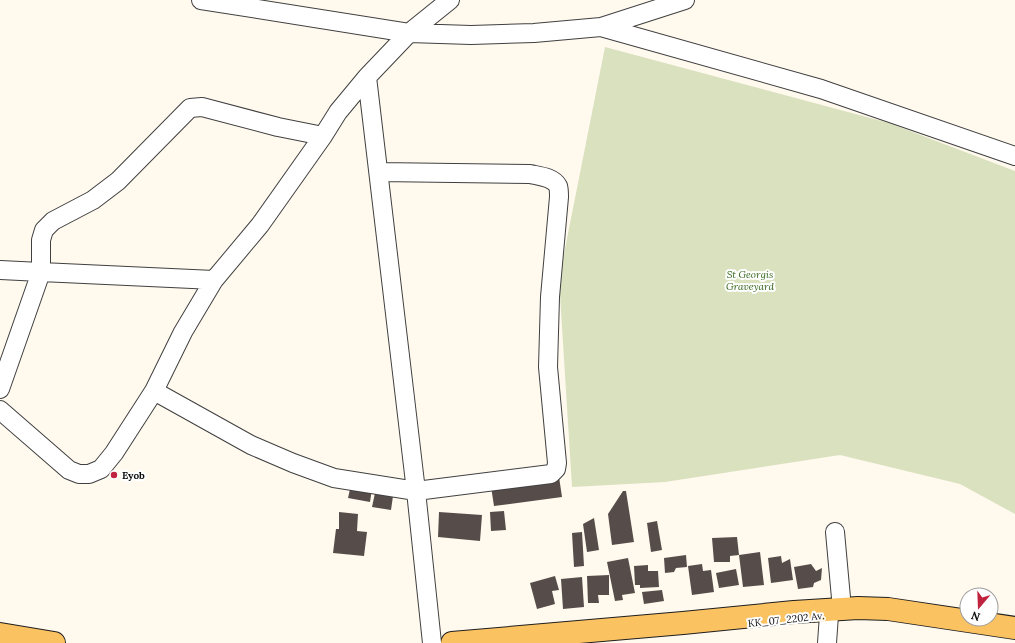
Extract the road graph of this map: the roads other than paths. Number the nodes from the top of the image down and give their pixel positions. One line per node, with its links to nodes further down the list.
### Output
1 (202, 0): 5 (street)
2 (450, 0): 5 (street)
3 (684, 0): 4 (street)
4 (601, 27): 5 (street); 8 (street)
5 (409, 33): 6 (street)
6 (367, 77): 7 (street); 9 (street)
7 (323, 136): 11 (street); 12 (street)
8 (1015, 156)
9 (379, 172): 16 (street); 16 (street)
10 (0, 270): 11 (street)
11 (41, 272): 12 (street); 13 (street)
12 (214, 280): 14 (street)
13 (0, 390)
14 (154, 391): 15 (street); 16 (street)
15 (0, 410)
16 (416, 491): 23 (street)
17 (836, 532): 18 (street)
18 (835, 612): 19 (main road); 21 (main road, KK_07_2202 Av.); 24 (main road); 25 (main road, KK_07_2202 Av.); 26 (street)
19 (1015, 628)
20 (0, 634): 22 (main road)
21 (1015, 636)
22 (54, 643)
23 (432, 643)
24 (452, 643)
25 (556, 643)
26 (827, 643)

